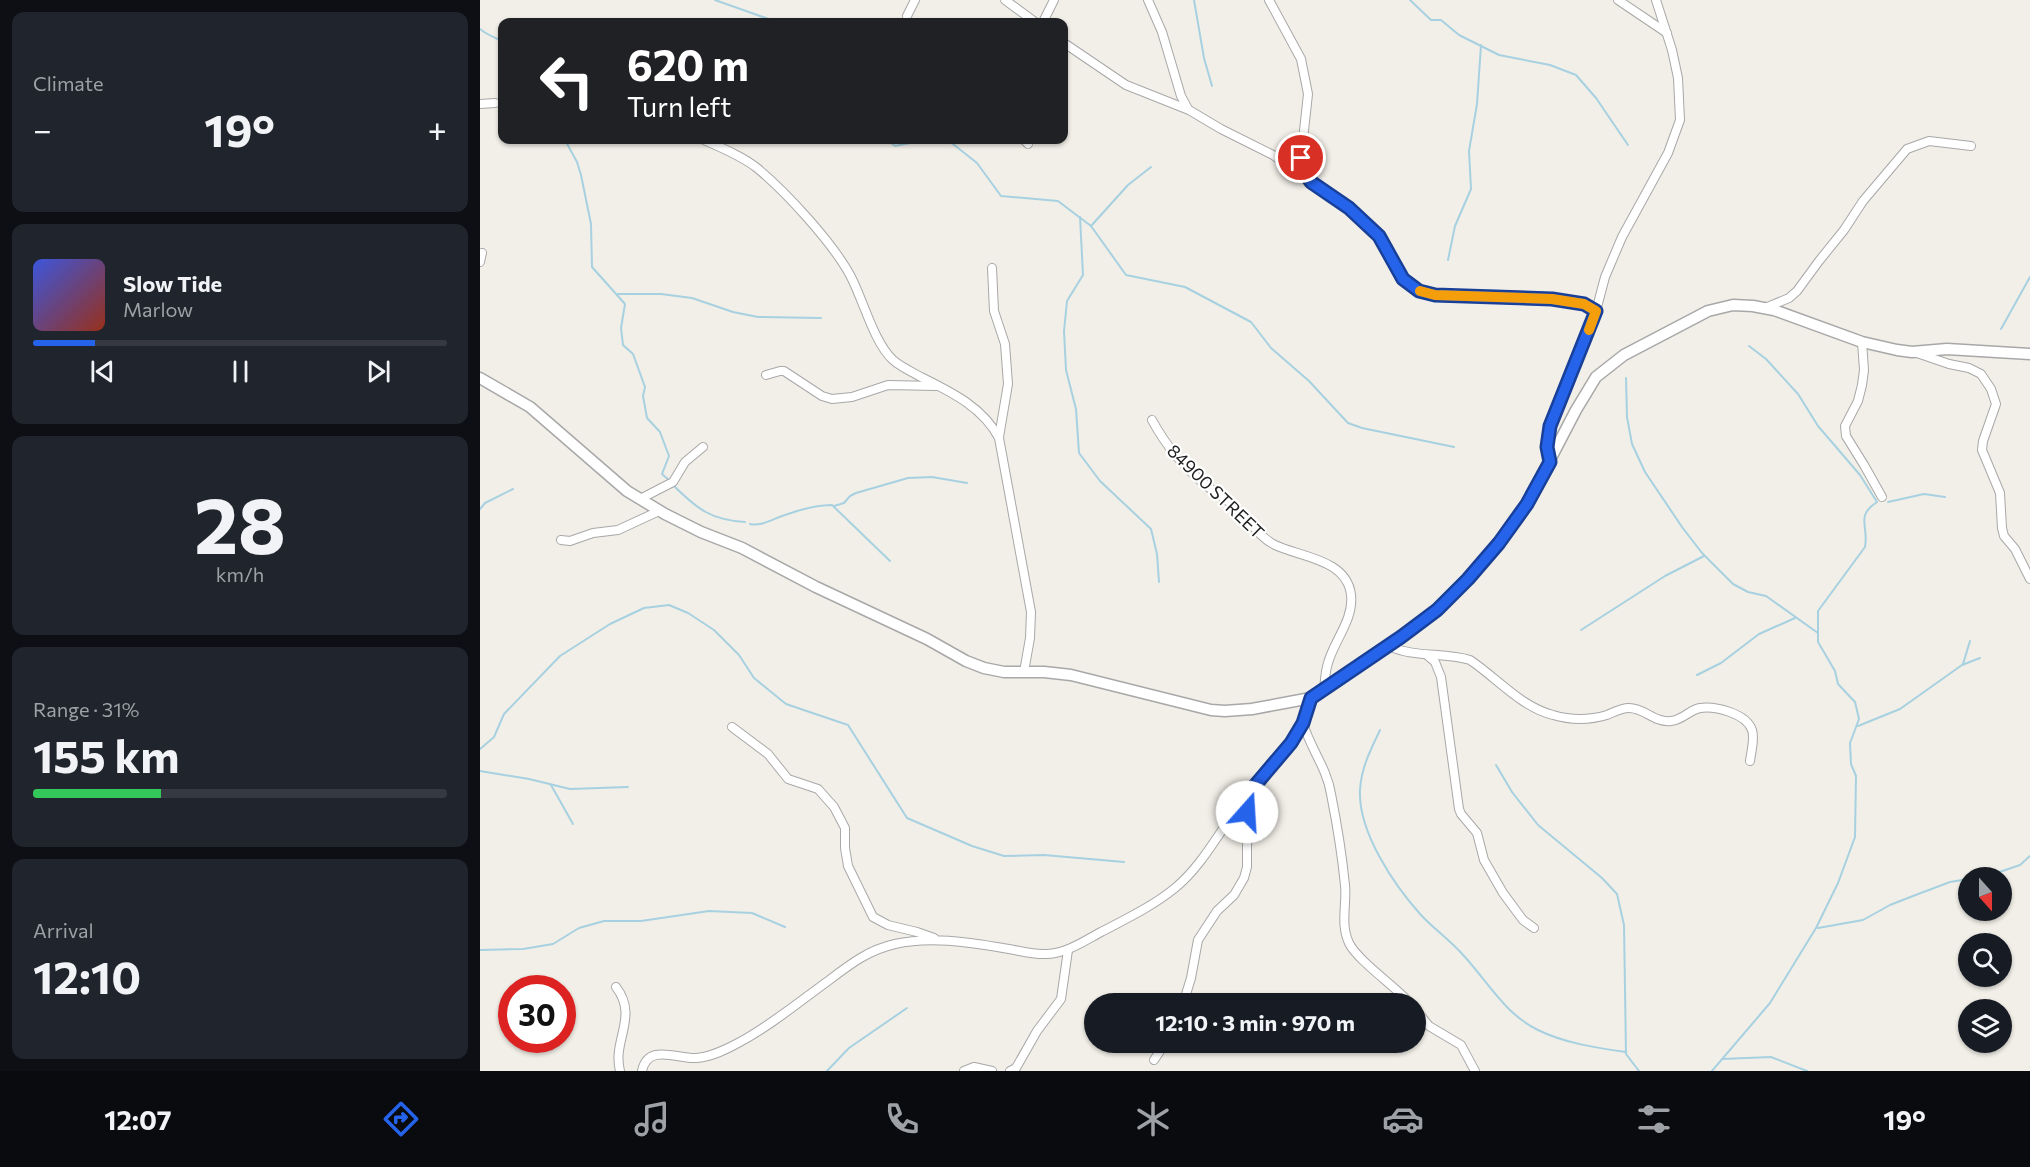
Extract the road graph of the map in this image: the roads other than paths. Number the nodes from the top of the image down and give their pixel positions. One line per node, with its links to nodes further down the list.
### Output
1 (915, 0): 8 (street)
2 (1005, 0): 9 (street)
3 (1054, 0): 10 (street)
4 (1148, 0): 15 (street)
5 (1269, 0): 18 (street)
6 (1618, 0): 11 (street)
7 (1656, 0): 11 (street)
8 (907, 16)
9 (1030, 18)
10 (1045, 18)
11 (1668, 33): 21 (street)
12 (1068, 45): 15 (street)
13 (480, 104): 14 (street)
14 (495, 104)
15 (1189, 110): 18 (street)
16 (712, 144): 27 (street)
17 (1971, 146): 20 (street)
18 (1311, 182): 21 (street)
19 (992, 268): 29 (street)
20 (1765, 308): 22 (street); 31 (street)
21 (1596, 311): 31 (street)
22 (1862, 342): 23 (street); 32 (street)
23 (1912, 352): 24 (street); 36 (street)
24 (2030, 354)
25 (766, 375): 27 (street)
26 (480, 378): 33 (street)
27 (940, 387): 29 (street)
28 (1152, 420): 40 (street, 84900 STREET)
29 (999, 438): 39 (street)
30 (703, 447): 33 (street)
31 (1550, 462): 37 (street)
32 (1882, 497)
33 (640, 500): 34 (street)
34 (659, 511): 35 (street); 39 (street)
35 (561, 540)
36 (2030, 579)
37 (1389, 646): 38 (street); 40 (street)
38 (1428, 656): 44 (street); 46 (street)
39 (1024, 672): 41 (street)
40 (1324, 690): 41 (street)
41 (1311, 698): 42 (street)
42 (1303, 723): 45 (street); 51 (street)
43 (732, 727): 47 (street)
44 (1750, 761)
45 (1246, 796): 48 (street); 50 (street)
46 (1534, 928)
47 (940, 941): 48 (street); 56 (street)
48 (1068, 950): 59 (street)
49 (616, 987): 55 (street)
50 (1186, 993)
51 (1401, 993)
52 (1426, 1022): 60 (street)
53 (1159, 1053): 54 (street)
54 (1154, 1060)
55 (620, 1071)
56 (642, 1071)
57 (964, 1071): 58 (street)
58 (992, 1071)
59 (1010, 1071)
60 (1475, 1071)

